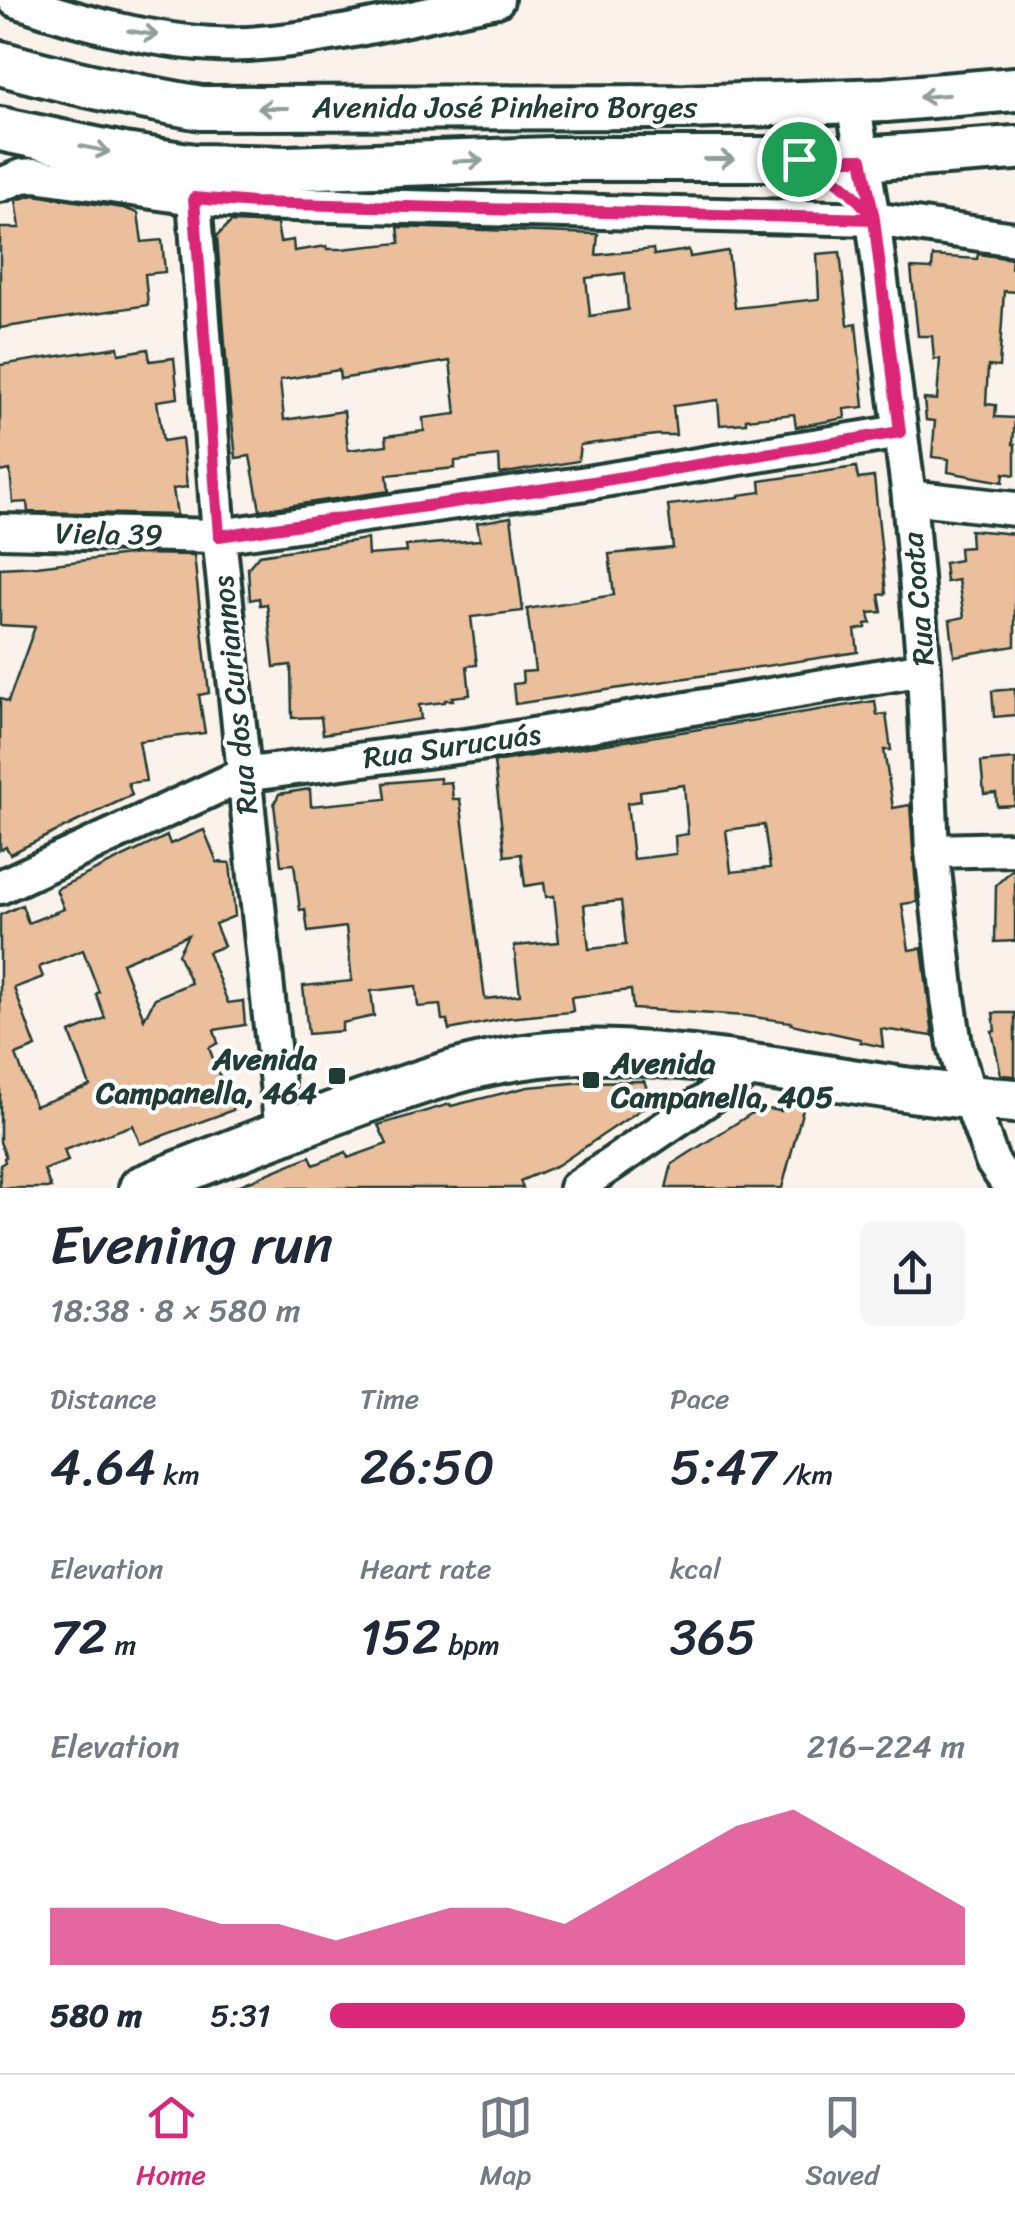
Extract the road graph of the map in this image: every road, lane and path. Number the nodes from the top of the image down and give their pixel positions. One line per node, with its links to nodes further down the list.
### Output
1 (16, 0): 2 (street, one-way to 2)
2 (496, 0)
3 (0, 63): 6 (main road, Avenida José Pinheiro Borges, one-way to 3)
4 (1015, 89): 5 (main road, Avenida José Pinheiro Borges, one-way to 5)
5 (853, 102): 7 (main road, Avenida José Pinheiro Borges); 13 (street, Rua Coata)
6 (586, 107): 7 (main road, Avenida José Pinheiro Borges); 10 (main road)
7 (686, 107): 11 (main road)
8 (0, 129): 10 (main road, Avenida José Pinheiro Borges, one-way to 10)
9 (1015, 148): 13 (main road, Avenida José Pinheiro Borges)
10 (551, 159): 11 (main road, Avenida José Pinheiro Borges)
11 (648, 159): 12 (main road, Avenida José Pinheiro Borges, one-way to 12)
12 (799, 159): 13 (main road, Avenida José Pinheiro Borges); 16 (street)
13 (862, 159): 16 (street, Rua Coata)
14 (3, 181): 15 (street)
15 (194, 198): 16 (street); 22 (street, Rua dos Curiannos)
16 (874, 219): 17 (street); 18 (street, Rua Coata)
17 (1015, 239)
18 (900, 432): 19 (street, Rua Coata); 22 (street, Viela 39)
19 (909, 497): 20 (street); 23 (street, Rua Coata)
20 (1015, 509)
21 (0, 531): 22 (street, Viela 39)
22 (219, 536): 24 (street, Rua dos Curiannos)
23 (924, 668): 24 (street, Rua Surucuás); 26 (street, Rua Coata)
24 (243, 775): 27 (street, Rua Surucuás); 31 (street, Rua dos Curiannos)
25 (1015, 849): 26 (street)
26 (932, 851): 29 (street, Rua Coata)
27 (0, 887)
28 (758, 1065): 29 (main road); 31 (main road); 33 (street)
29 (968, 1097): 30 (main road); 34 (street, Rua Coata)
30 (1015, 1101)
31 (282, 1131): 32 (main road)
32 (141, 1188)
33 (576, 1188)
34 (1012, 1188)

